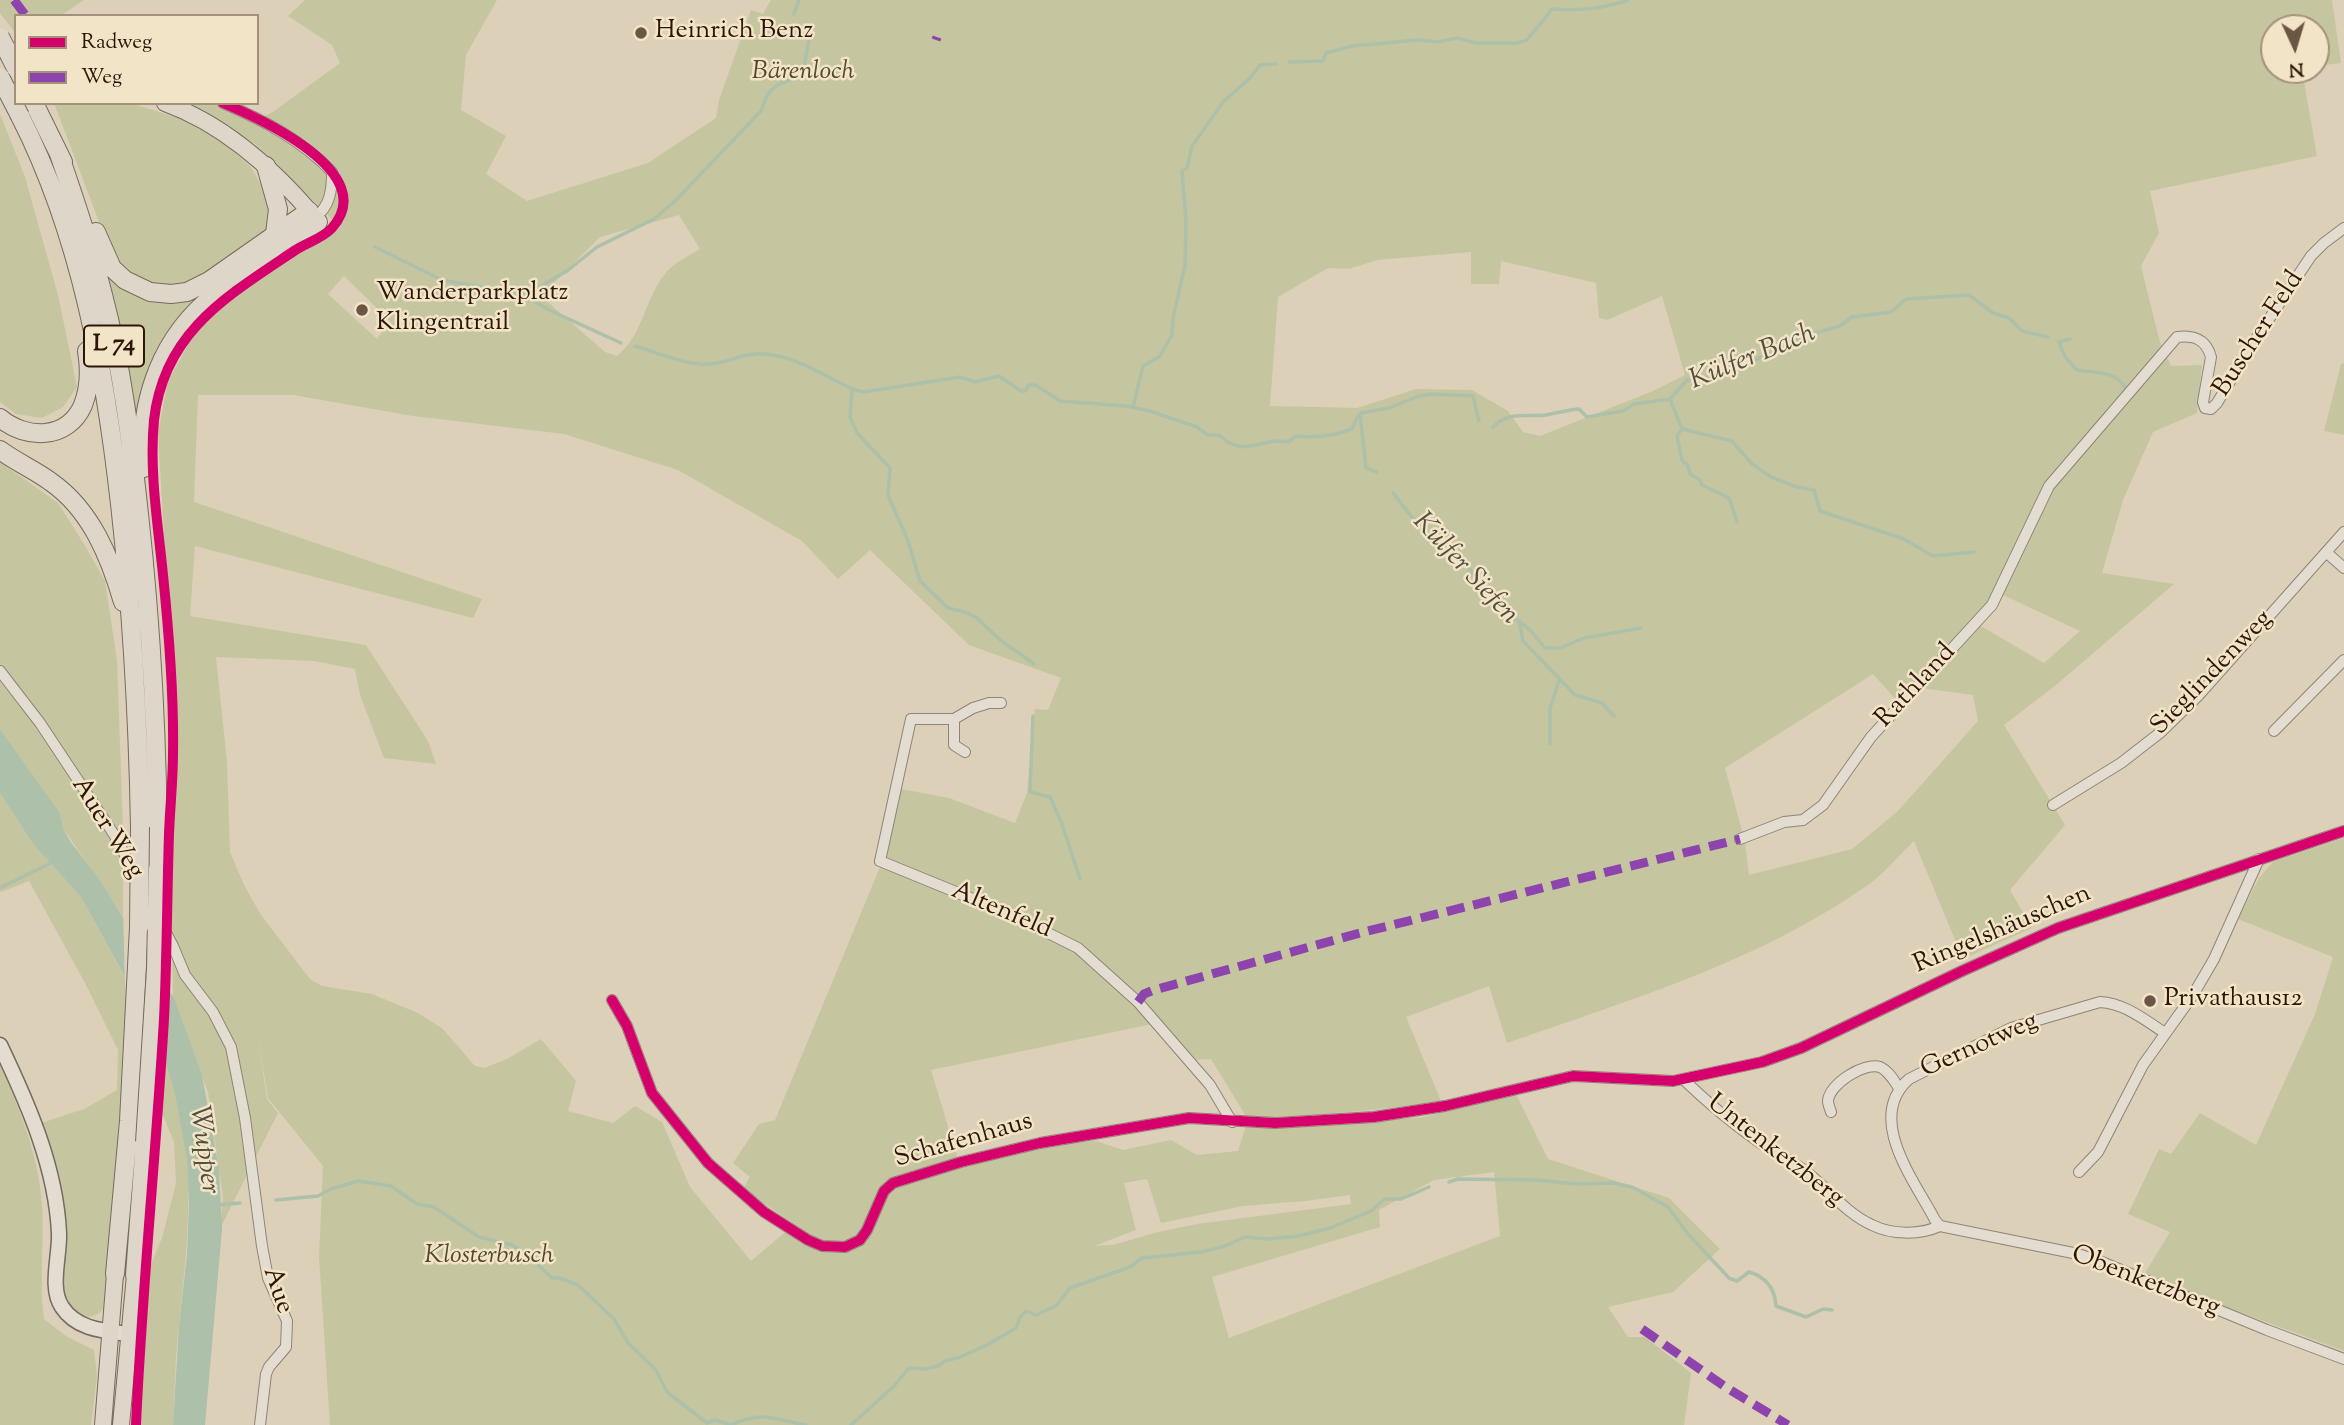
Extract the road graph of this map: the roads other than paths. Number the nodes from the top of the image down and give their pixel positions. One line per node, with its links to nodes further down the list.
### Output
1 (0, 37): 2 (highway, bridge)
2 (14, 64)
3 (0, 77): 4 (highway, L 74, bridge)
4 (14, 104)
5 (14, 105): 14 (highway, L 74, bridge)
6 (169, 105): 10 (main road)
7 (228, 105): 11 (street)
8 (36, 108): 9 (highway, L 74)
9 (59, 154): 13 (highway, L 74); 19 (highway, L 74)
10 (265, 166): 11 (main road); 13 (highway)
11 (314, 217): 13 (highway, L 74); 19 (highway, L 74)
12 (2344, 228): 17 (street, Buscher Feld)
13 (275, 234)
14 (90, 316): 15 (highway, L 74); 22 (highway, L 74)
15 (0, 418)
16 (0, 450): 22 (highway, L 74)
17 (2049, 486): 31 (street, Rathland)
18 (2344, 532): 20 (street, Sieglindenweg)
19 (142, 545): 45 (highway, L 74, bridge)
20 (2326, 552): 21 (street); 29 (street, Sieglindenweg)
21 (2344, 568)
22 (132, 633): 44 (highway, L 74, bridge)
23 (2344, 660): 27 (street)
24 (0, 671): 41 (street, Auer Weg)
25 (1000, 703): 26 (street, Altenfeld)
26 (954, 719): 28 (street); 39 (street, Altenfeld)
27 (2274, 730)
28 (965, 752)
29 (2053, 805)
30 (2344, 831): 32 (street, Ringelshäuschen)
31 (1740, 839)
32 (2259, 859): 34 (street); 36 (street, Ringelshäuschen)
33 (612, 1000): 39 (street, Schafenhaus)
34 (2165, 1033): 37 (street, Gernotweg); 42 (street)
35 (0, 1045): 46 (main road)
36 (1684, 1080): 40 (street, Untenketzberg); 43 (street, Untenketzberg)
37 (1899, 1088): 38 (street); 43 (street, Gernotweg)
38 (1831, 1112)
39 (1232, 1122): 40 (street, Schafenhaus)
40 (1275, 1124)
41 (250, 1151): 51 (street, Aue)
42 (2079, 1172)
43 (1940, 1226): 48 (street, Obenketzberg)
44 (115, 1274): 46 (main road, L 74)
45 (135, 1276): 47 (main road, L 74)
46 (110, 1332): 47 (main road); 49 (main road, L 74)
47 (129, 1334): 50 (main road, L 74)
48 (2344, 1359)
49 (103, 1425)
50 (121, 1425)
51 (260, 1425)

